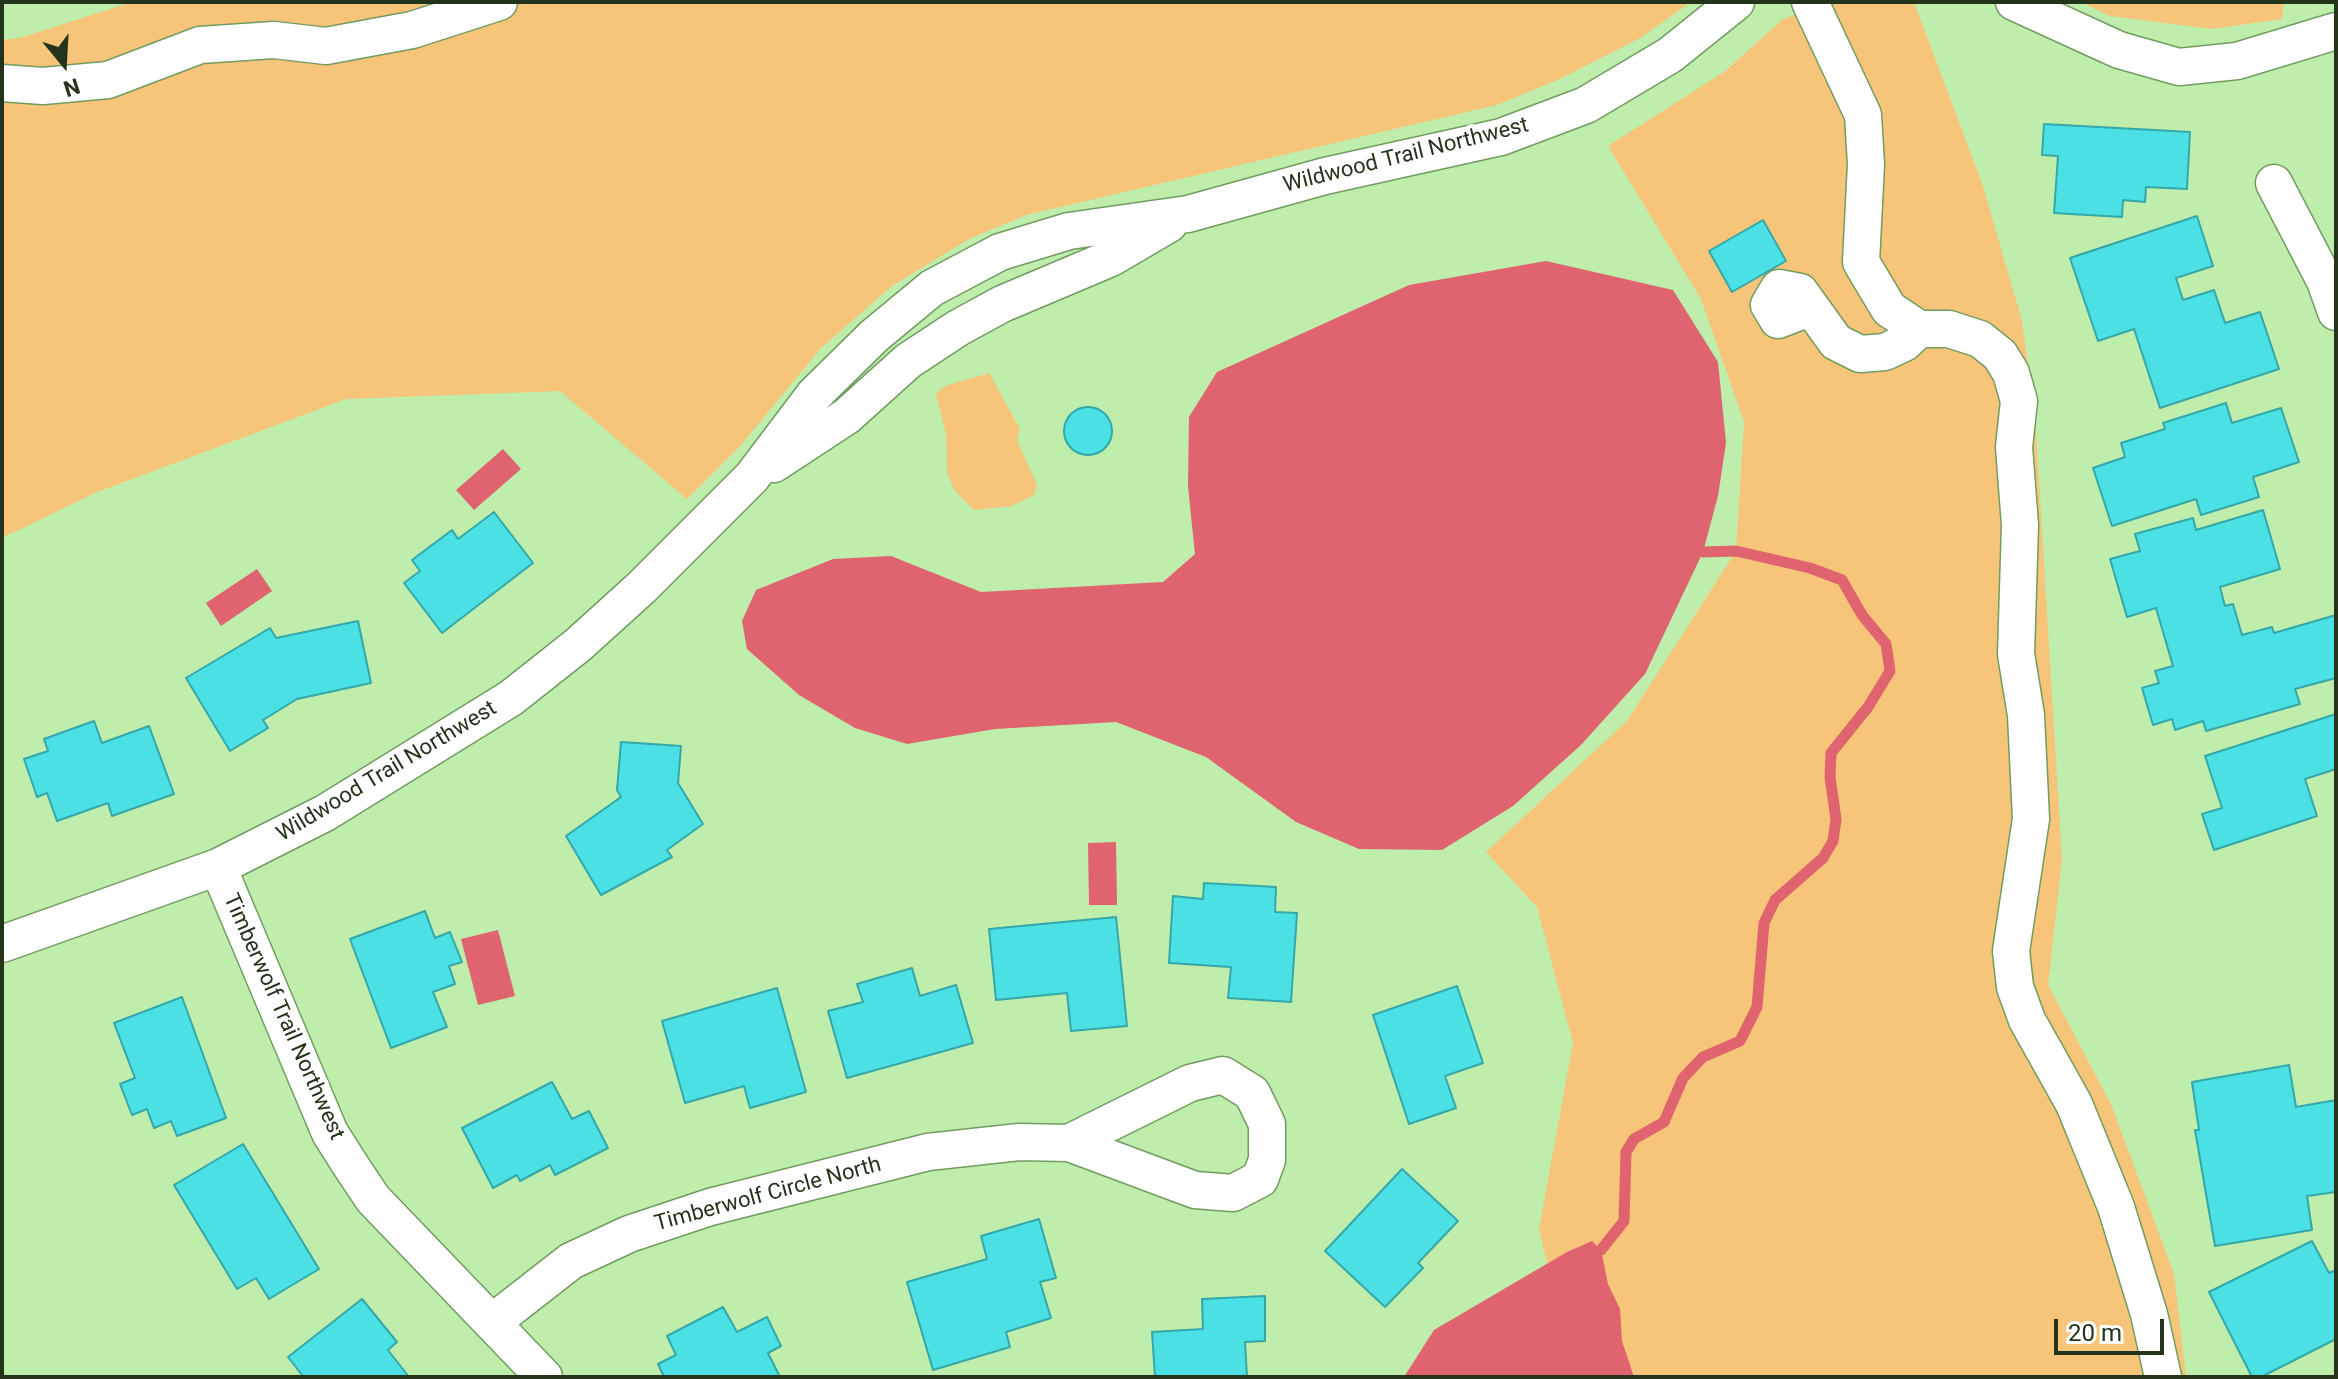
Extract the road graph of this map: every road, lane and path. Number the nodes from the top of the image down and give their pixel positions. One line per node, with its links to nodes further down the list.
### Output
1 (499, 2): 6 (street)
2 (1736, 2): 8 (street, Wildwood Trail Northwest)
3 (1810, 2): 11 (street)
4 (2014, 2): 5 (street)
5 (2336, 31)
6 (2, 83)
7 (2274, 183): 10 (street)
8 (1188, 214): 12 (street, Wildwood Trail Northwest); 12 (street, Wildwood Trail Northwest)
9 (1809, 308): 11 (street)
10 (2336, 312)
11 (1919, 329): 18 (street)
12 (752, 477): 13 (street, Wildwood Trail Northwest)
13 (218, 867): 14 (street, Wildwood Trail Northwest); 16 (street, Timberwolf Trail Northwest)
14 (2, 944)
15 (1069, 1143): 15 (street); 16 (street, Timberwolf Circle North)
16 (494, 1321): 17 (street, Timberwolf Trail Northwest)
17 (544, 1377)
18 (2163, 1377)

